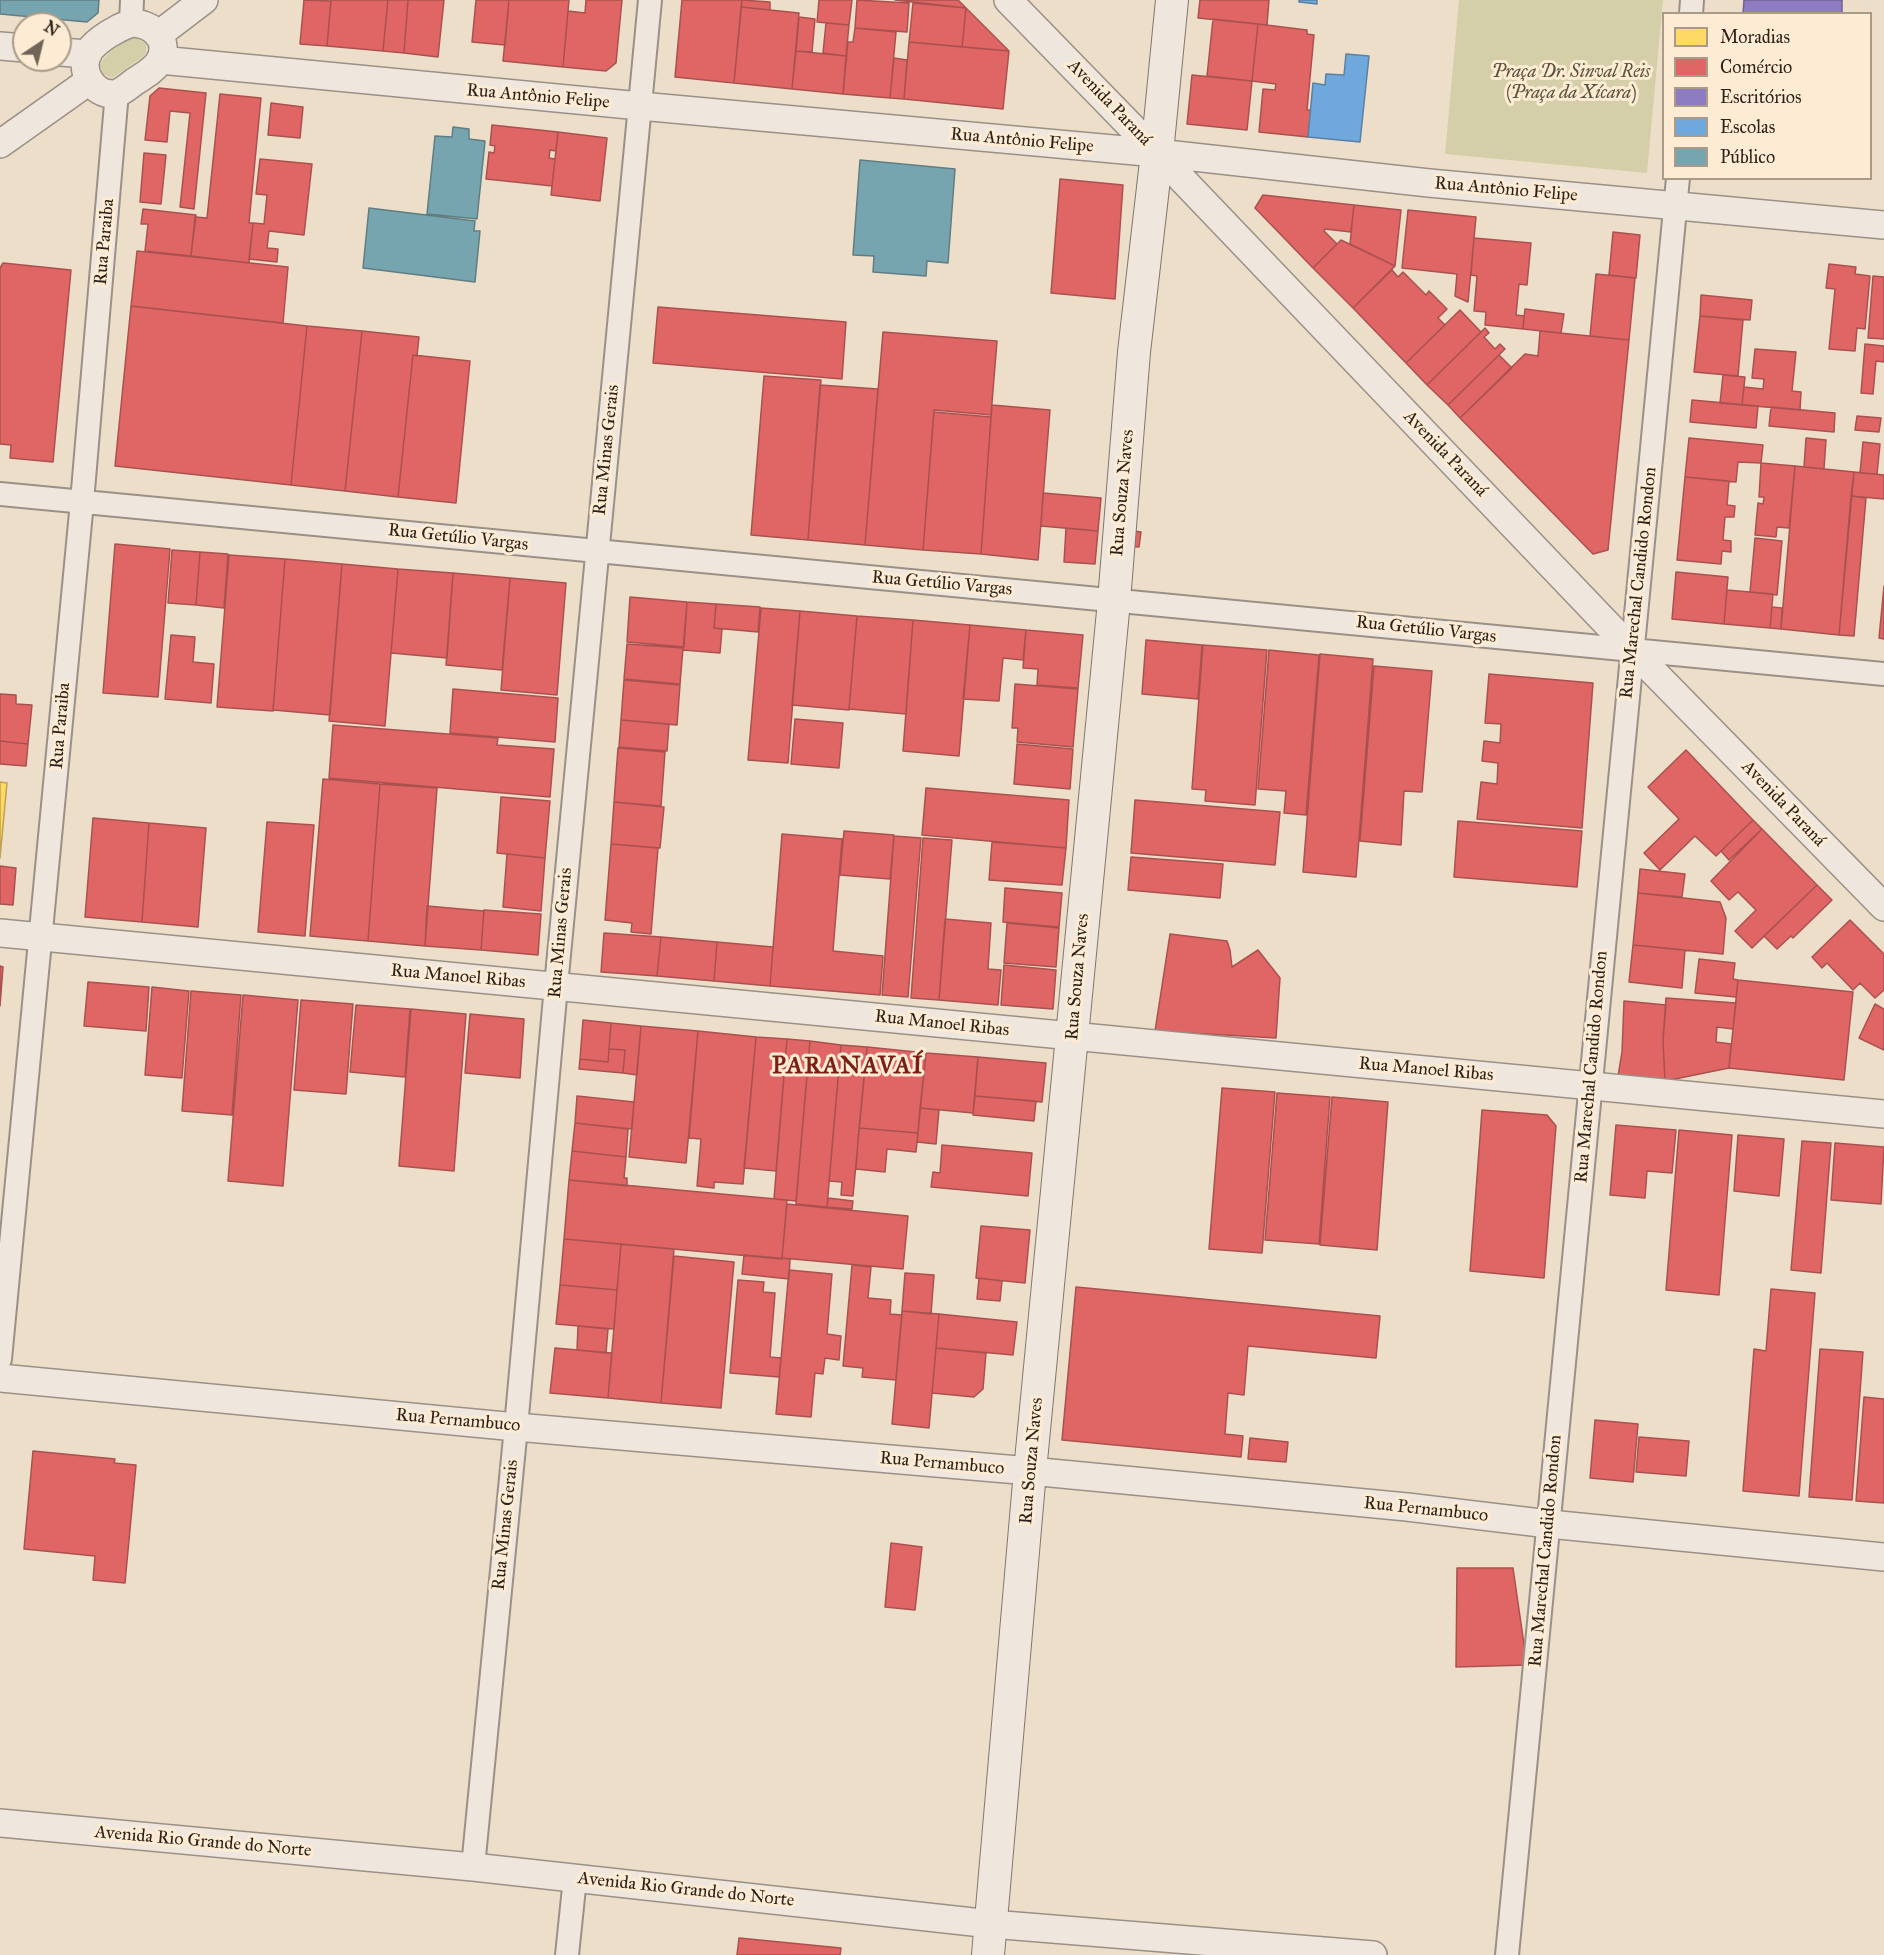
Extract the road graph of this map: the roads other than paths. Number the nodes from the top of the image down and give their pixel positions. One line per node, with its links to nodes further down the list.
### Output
1 (204, 0): 6 (street)
2 (650, 0): 11 (street, Rua Minas Gerais)
3 (1008, 0): 13 (street, Avenida Paraná)
4 (1172, 0): 13 (main road, Rua Souza Naves)
5 (131, 12): 6 (street, Rua Antônio Felipe); 8 (street)
6 (159, 47): 10 (street); 11 (street, Rua Antônio Felipe)
7 (72, 53): 8 (street)
8 (88, 54): 9 (street)
9 (90, 81): 10 (street); 12 (street)
10 (117, 92): 18 (street, Rua Paraiba)
11 (640, 106): 13 (street, Rua Antônio Felipe); 19 (street, Rua Minas Gerais)
12 (0, 144)
13 (1157, 153): 15 (street, Rua Antônio Felipe); 20 (main road, Rua Souza Naves); 21 (street, Avenida Paraná)
14 (1677, 180): 15 (street, Rua Marechal Candido Rondon)
15 (1675, 206): 16 (street, Rua Antônio Felipe); 21 (street, Rua Marechal Candido Rondon)
16 (1884, 225)
17 (0, 494): 18 (street, Rua Getúlio Vargas)
18 (82, 502): 19 (street, Rua Getúlio Vargas); 25 (street, Rua Paraiba)
19 (597, 552): 20 (street, Rua Getúlio Vargas); 26 (street, Rua Minas Gerais)
20 (1114, 600): 21 (street, Rua Getúlio Vargas); 27 (main road, Rua Souza Naves)
21 (1633, 651): 22 (street, Rua Getúlio Vargas); 23 (street, Avenida Paraná); 28 (street, Rua Marechal Candido Rondon)
22 (1884, 674)
23 (1884, 907)
24 (0, 933): 25 (street, Rua Manoel Ribas)
25 (41, 937): 26 (street, Rua Manoel Ribas); 30 (street, Rua Paraiba)
26 (555, 986): 27 (street, Rua Manoel Ribas); 32 (street, Rua Minas Gerais)
27 (1072, 1036): 28 (street, Rua Manoel Ribas); 33 (main road, Rua Souza Naves)
28 (1589, 1085): 29 (street, Rua Manoel Ribas); 34 (street, Rua Marechal Candido Rondon)
29 (1884, 1114)
30 (0, 1359)
31 (0, 1378): 32 (street, Rua Pernambuco)
32 (516, 1427): 33 (street, Rua Pernambuco); 37 (street, Rua Minas Gerais)
33 (1030, 1471): 34 (street, Rua Pernambuco); 39 (main road, Rua Souza Naves)
34 (1550, 1524): 35 (street, Rua Pernambuco); 44 (street, Rua Marechal Candido Rondon)
35 (1884, 1557)
36 (0, 1823): 37 (street, Avenida Rio Grande do Norte)
37 (472, 1867): 38 (street, Avenida Rio Grande do Norte)
38 (575, 1878): 39 (street, Avenida Rio Grande do Norte); 41 (street)
39 (991, 1924): 40 (street, Avenida Rio Grande do Norte); 42 (main road, Rua Souza Naves)
40 (1331, 1953): 43 (street, Avenida Rio Grande do Norte)
41 (567, 1955)
42 (988, 1955)
43 (1373, 1955)
44 (1507, 1955)

